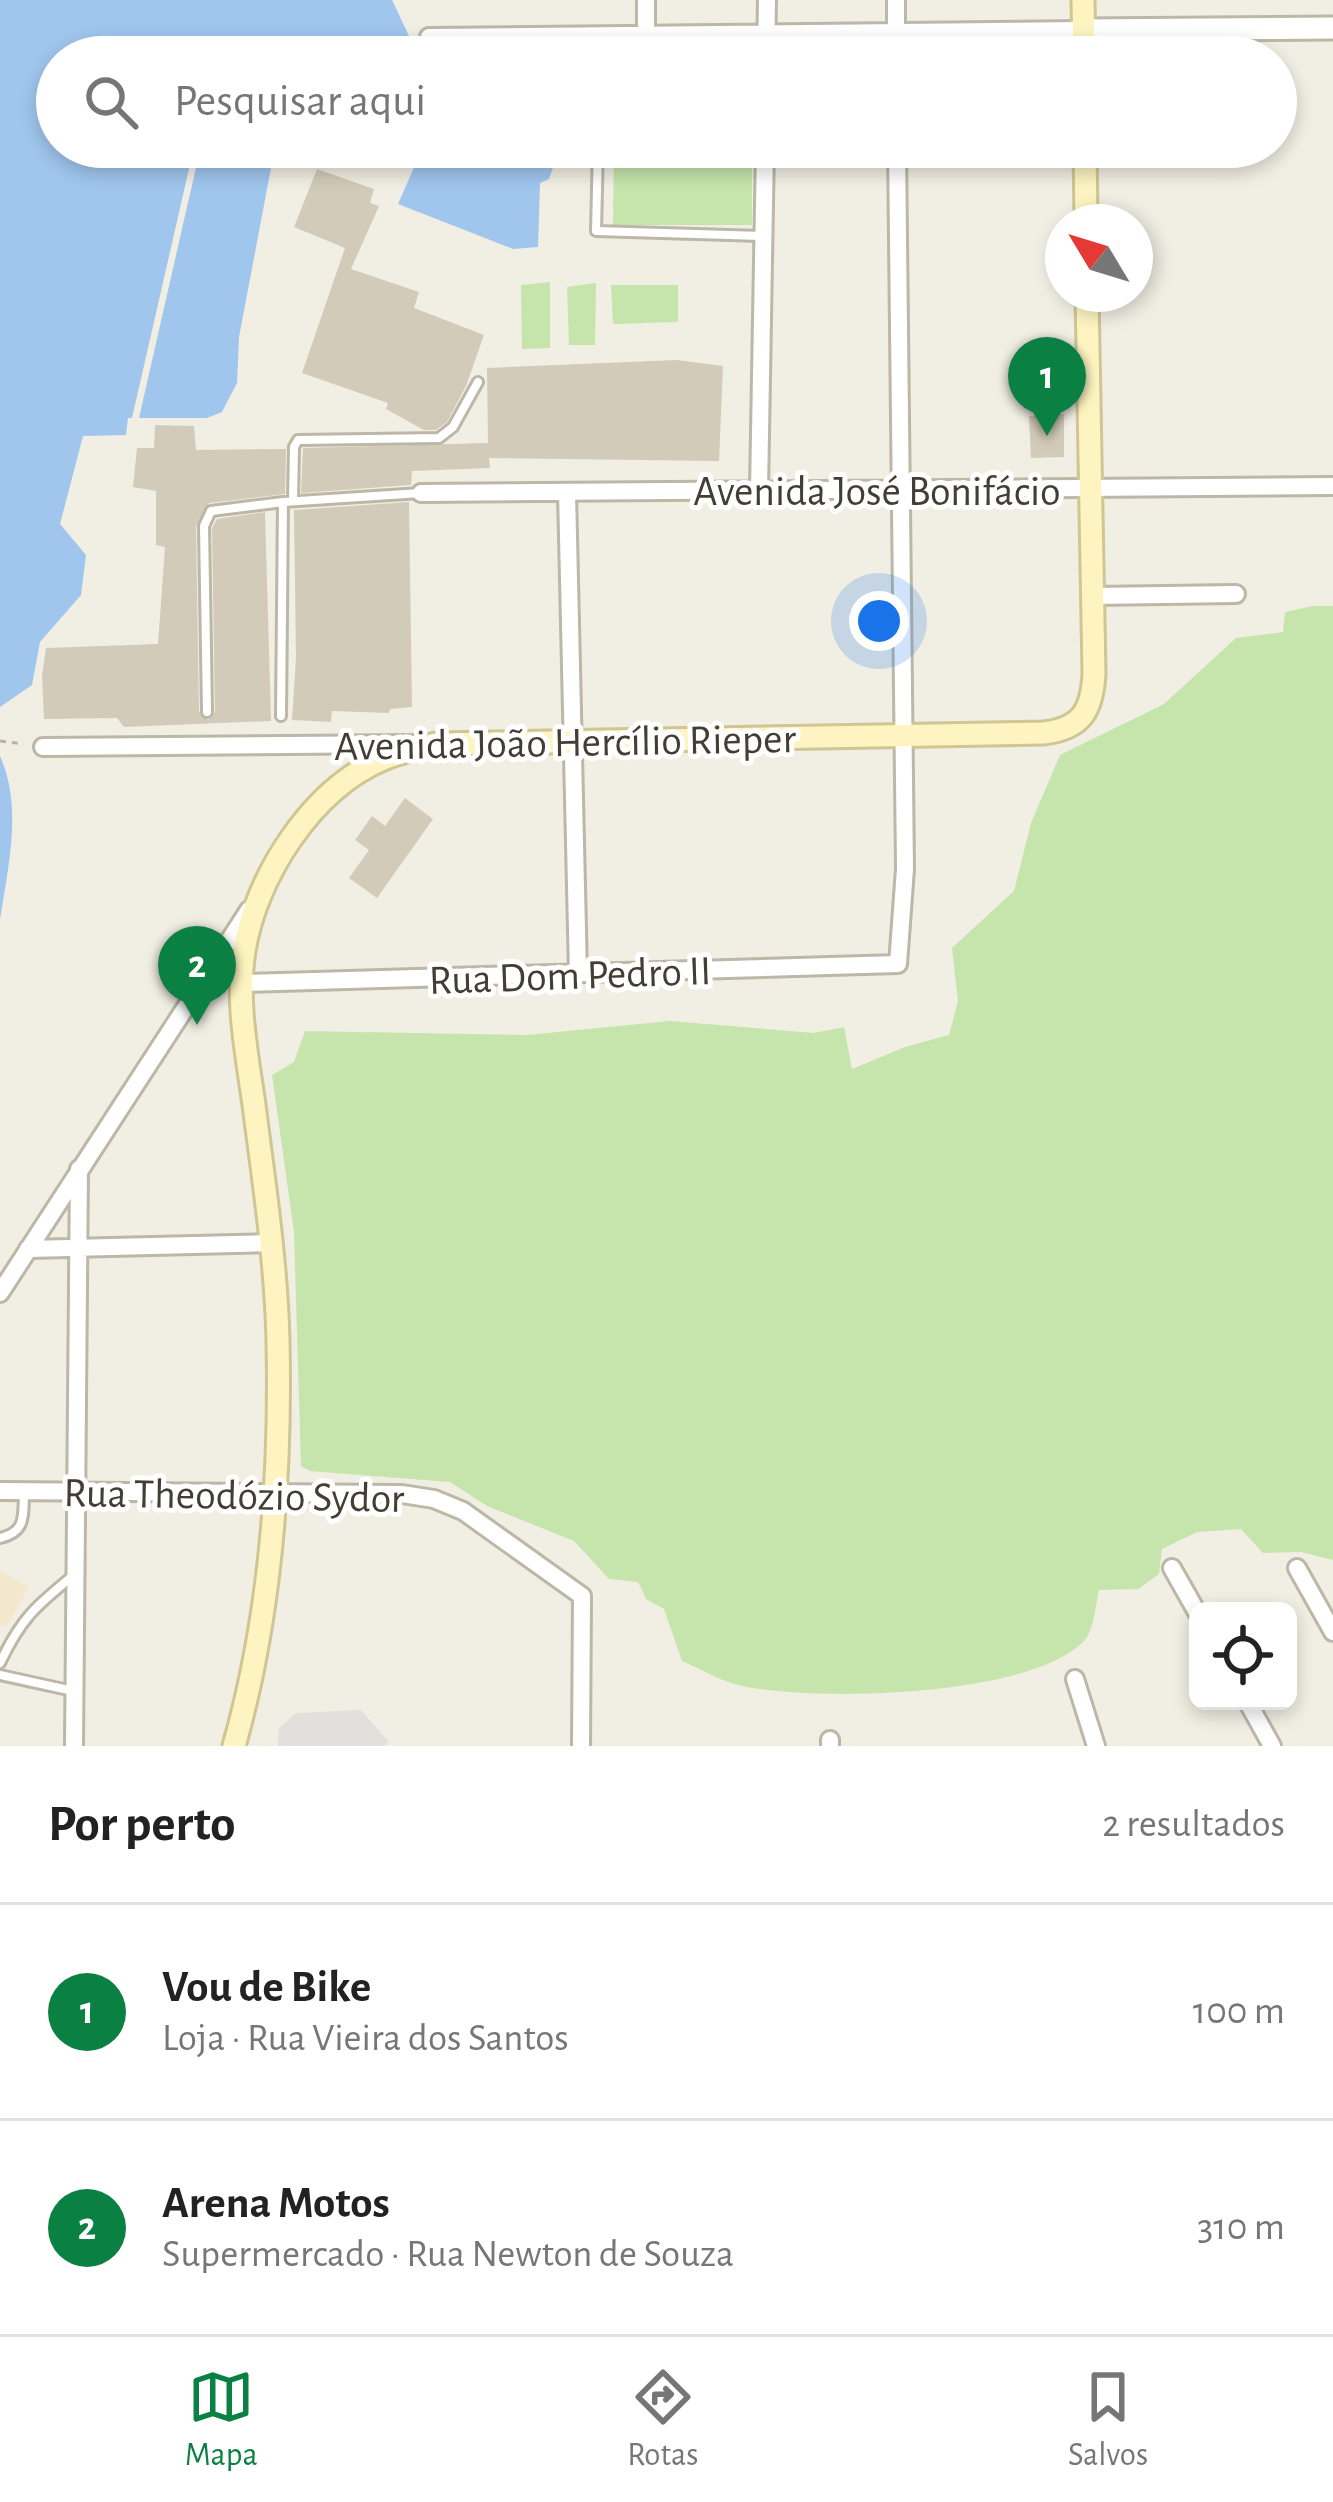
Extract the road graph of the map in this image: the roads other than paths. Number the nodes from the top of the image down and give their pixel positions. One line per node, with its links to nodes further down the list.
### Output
1 (646, 0): 8 (street)
2 (767, 0): 9 (street)
3 (896, 0): 7 (street)
4 (1083, 0): 6 (main road)
5 (1333, 28): 6 (street)
6 (1083, 30): 7 (street); 13 (main road)
7 (896, 32): 9 (street); 12 (street)
8 (646, 34): 9 (street); 10 (street)
9 (766, 34)
10 (605, 35): 11 (street)
11 (517, 36)
12 (896, 36)
13 (1083, 36)
14 (598, 168): 19 (lane)
15 (765, 168): 19 (street)
16 (897, 168): 24 (street)
17 (1085, 168): 18 (main road)
18 (1086, 204)
19 (763, 236): 25 (street)
20 (1088, 312): 23 (main road)
21 (478, 382): 28 (lane)
22 (1333, 486): 23 (street, Avenida José Bonifácio)
23 (1091, 488): 24 (street, Avenida José Bonifácio); 30 (main road)
24 (901, 490): 25 (street, Avenida José Bonifácio); 33 (street)
25 (759, 491): 26 (street, Avenida José Bonifácio)
26 (567, 492): 27 (street, Avenida José Bonifácio); 34 (street)
27 (421, 494): 28 (lane)
28 (288, 501): 31 (lane); 32 (lane)
29 (1236, 595): 30 (street)
30 (1093, 596): 33 (main road, Avenida João Hercílio Rieper)
31 (207, 712)
32 (281, 716)
33 (903, 735): 34 (main road, Avenida João Hercílio Rieper); 38 (street, Rua Dom Pedro II)
34 (573, 741): 35 (main road, Avenida João Hercílio Rieper); 38 (street)
35 (436, 744): 36 (street, Avenida João Hercílio Rieper); 37 (main road)
36 (44, 747)
37 (260, 895): 39 (main road); 40 (street)
38 (578, 974): 39 (street, Rua Dom Pedro II)
39 (242, 983): 41 (main road)
40 (80, 1168): 42 (street); 43 (street)
41 (272, 1243): 42 (street); 48 (main road)
42 (79, 1248): 43 (street); 47 (street)
43 (28, 1249): 44 (street)
44 (0, 1293)
45 (0, 1491): 46 (street, Rua Theodózio Sydor)
46 (25, 1491): 47 (street, Rua Theodózio Sydor); 49 (lane)
47 (76, 1491): 48 (street, Rua Theodózio Sydor); 52 (street)
48 (275, 1493): 61 (main road); 62 (street, Rua Theodózio Sydor)
49 (0, 1538)
50 (1172, 1568): 53 (street)
51 (1298, 1568): 54 (street)
52 (76, 1574): 55 (lane); 58 (street)
53 (1191, 1602)
54 (1333, 1632)
55 (0, 1663)
56 (0, 1675): 58 (lane)
57 (1075, 1678): 63 (street)
58 (75, 1691): 60 (street)
59 (1252, 1710): 64 (street)
60 (74, 1746)
61 (234, 1746)
62 (581, 1746)
63 (1096, 1746)
64 (1272, 1746)

